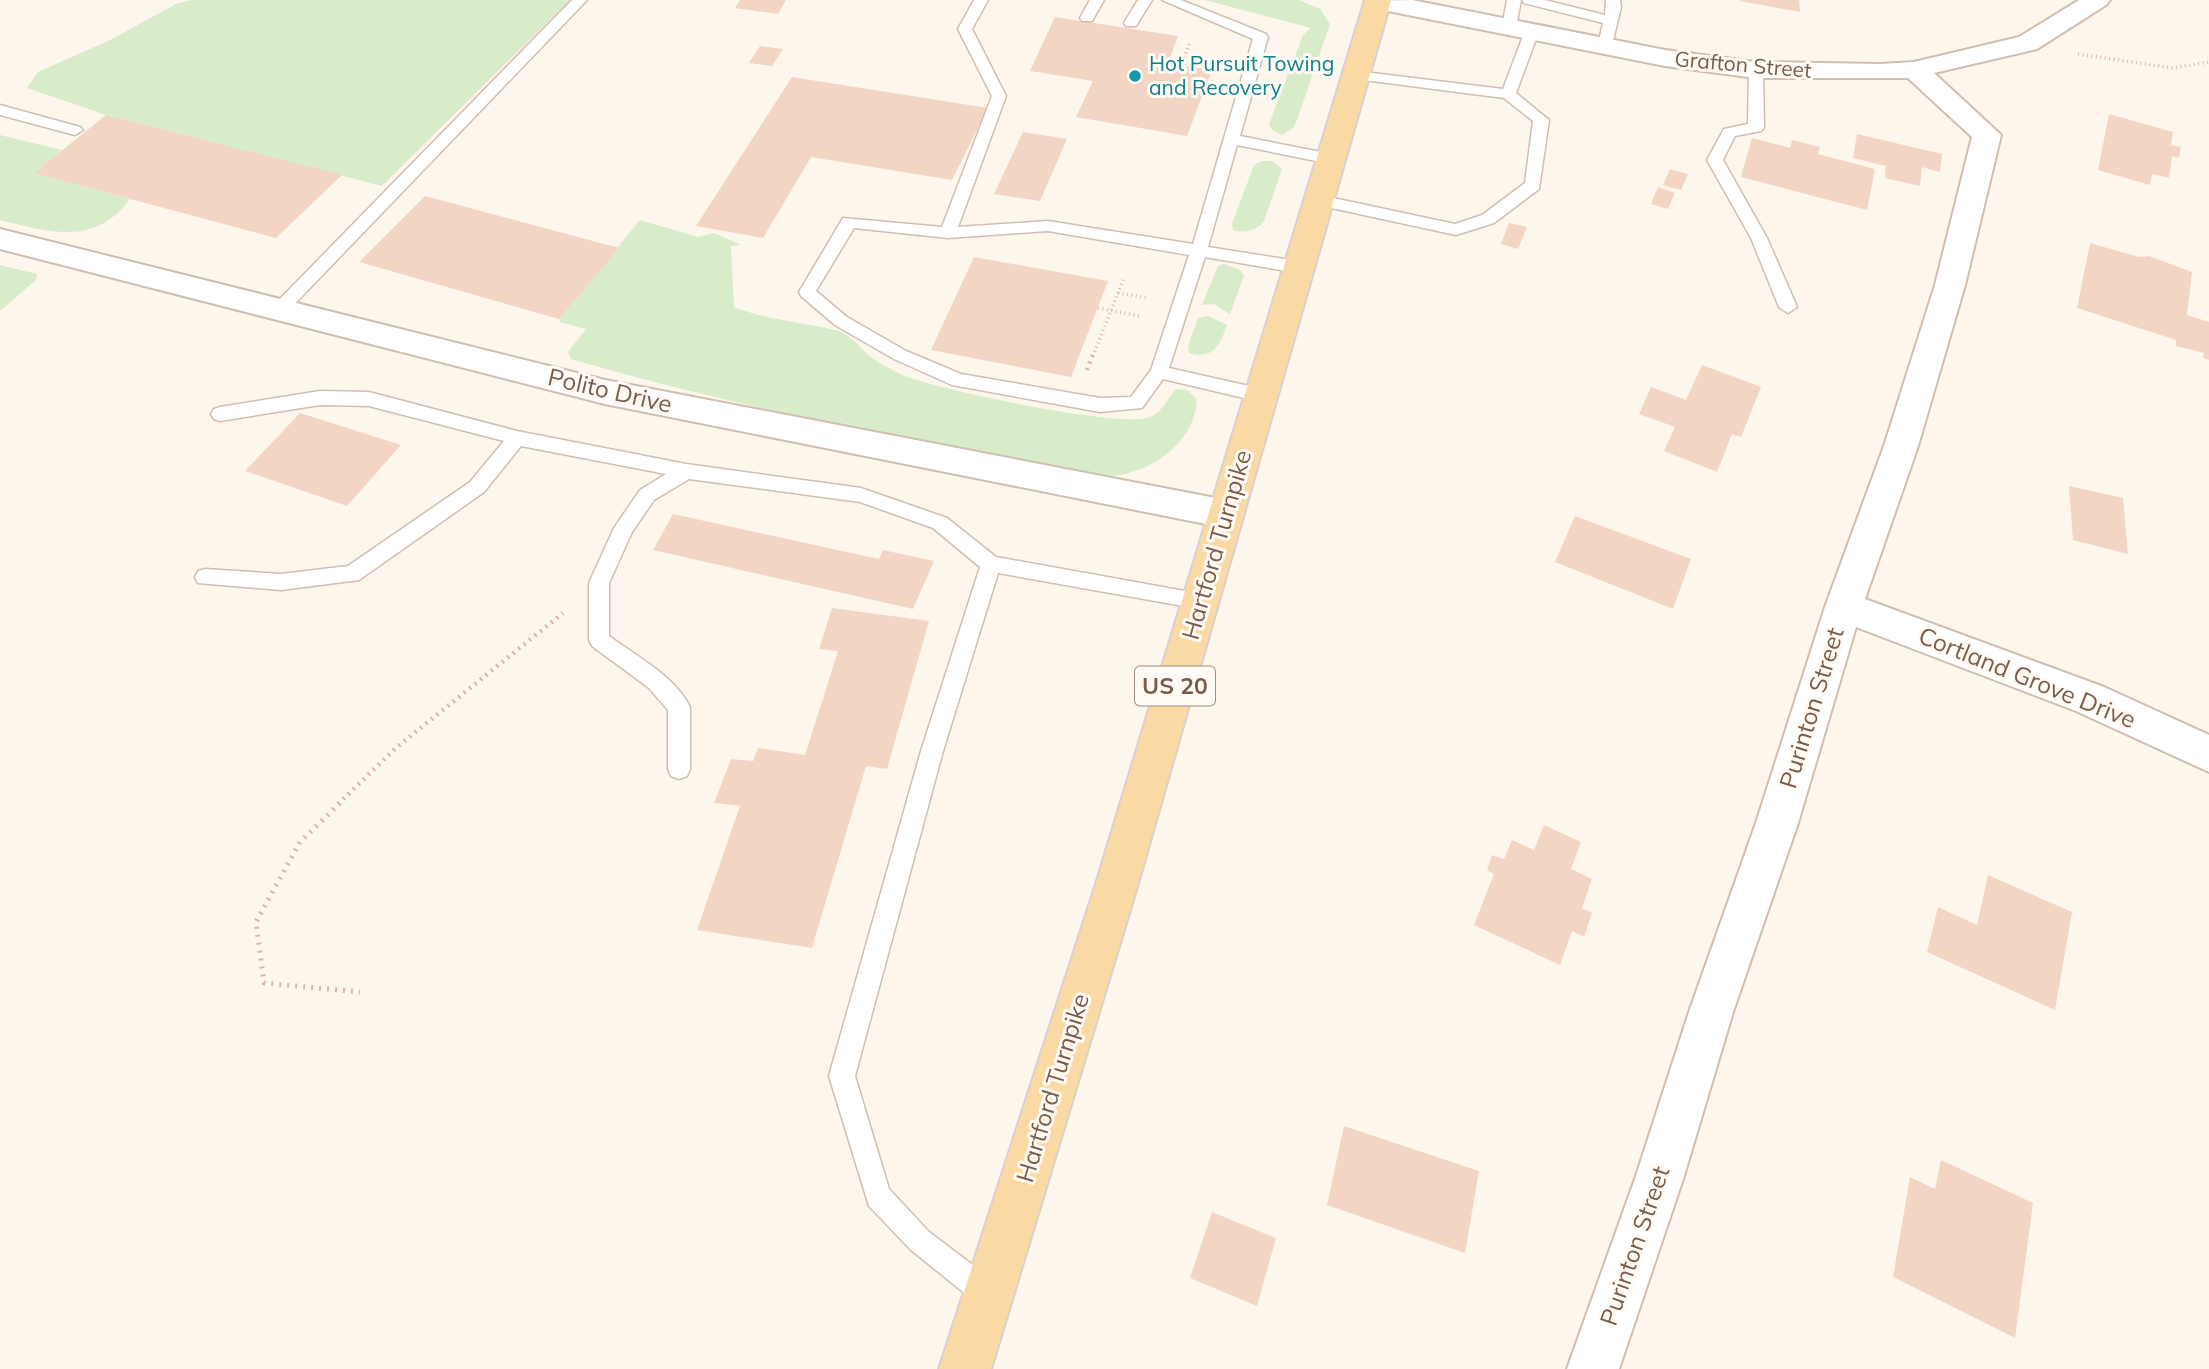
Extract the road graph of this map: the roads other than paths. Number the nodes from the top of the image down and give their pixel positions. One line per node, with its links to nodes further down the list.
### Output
1 (580, 0): 29 (lane)
2 (981, 0): 24 (lane)
3 (1097, 0): 11 (lane)
4 (1144, 0): 12 (lane)
5 (1169, 0): 21 (lane)
6 (1378, 0): 13 (street, Grafton Street); 17 (main road, Hartford Turnpike / US 20)
7 (1514, 0): 13 (lane)
8 (1529, 0): 14 (lane)
9 (1613, 0): 14 (lane)
10 (2097, 0): 16 (street, Grafton Street)
11 (1087, 18)
12 (1131, 23)
13 (1520, 29): 14 (street, Grafton Street); 18 (lane)
14 (1607, 33): 15 (street, Grafton Street)
15 (1756, 70): 16 (street, Grafton Street); 28 (lane)
16 (1914, 70): 39 (street, Purinton Street)
17 (1356, 75): 18 (lane); 22 (main road, Hartford Turnpike / US 20)
18 (1508, 94): 23 (lane)
19 (0, 110): 20 (lane)
20 (75, 130)
21 (1231, 139): 22 (lane); 26 (lane)
22 (1331, 159): 23 (main road, Hartford Turnpike / US 20)
23 (1319, 200): 27 (main road, Hartford Turnpike / US 20)
24 (948, 233): 26 (lane); 30 (lane)
25 (0, 239): 29 (street, Polito Drive)
26 (1199, 251): 27 (lane); 30 (lane)
27 (1298, 267): 31 (main road, Hartford Turnpike / US 20)
28 (1788, 307)
29 (279, 310): 35 (street, Polito Drive)
30 (1159, 372): 31 (lane)
31 (1261, 395): 35 (main road, Hartford Turnpike / US 20)
32 (220, 414): 33 (lane)
33 (517, 438): 34 (lane); 37 (lane)
34 (686, 471): 36 (lane); 41 (lane)
35 (1226, 514): 38 (main road, Hartford Turnpike / US 20)
36 (991, 564): 38 (lane); 42 (lane)
37 (205, 577)
38 (1200, 601): 42 (main road, Hartford Turnpike / US 20)
39 (1844, 607): 40 (street, Cortland Grove Drive); 44 (street, Purinton Street)
40 (2209, 754)
41 (679, 769)
42 (988, 1294): 43 (main road, Hartford Turnpike / US 20)
43 (965, 1369)
44 (1593, 1369)

